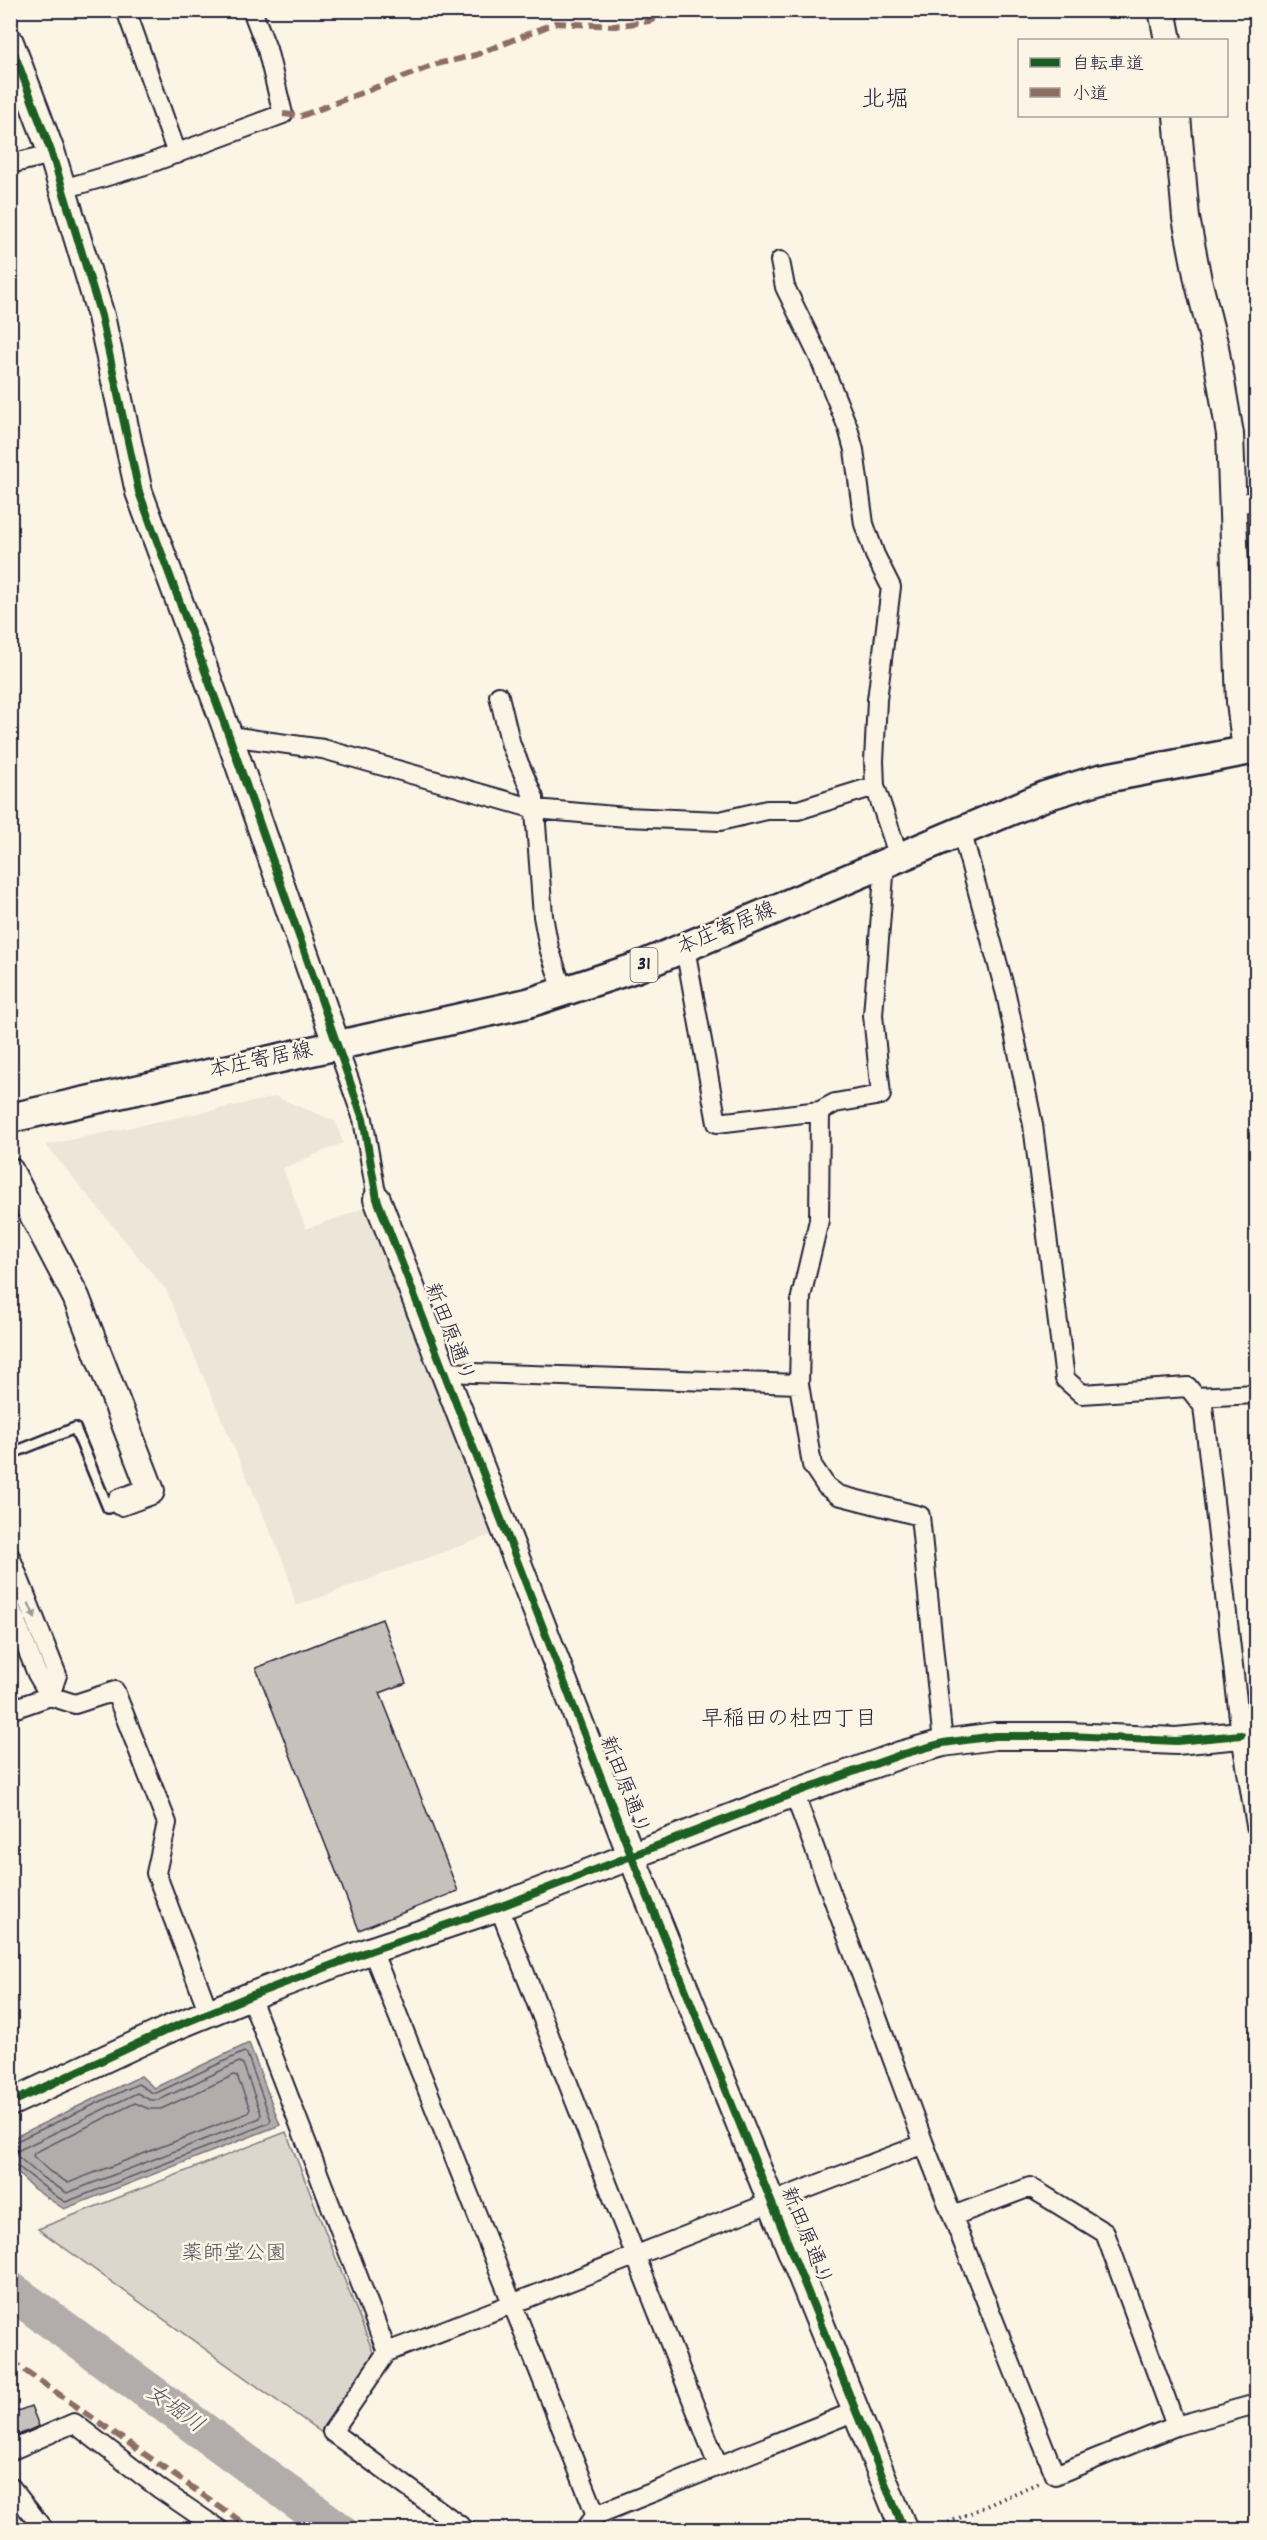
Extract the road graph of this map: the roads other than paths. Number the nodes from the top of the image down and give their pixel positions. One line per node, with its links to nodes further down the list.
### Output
1 (126, 10): 8 (street)
2 (252, 10): 8 (street)
3 (1162, 10): 4 (street)
4 (1168, 39)
5 (10, 42): 7 (street)
6 (1176, 117): 12 (street)
7 (52, 154): 9 (street); 10 (street)
8 (177, 154): 10 (street)
9 (10, 164)
10 (63, 189): 14 (street)
11 (780, 261): 16 (street)
12 (1245, 502): 15 (street)
13 (499, 696): 17 (street)
14 (229, 736): 17 (street); 22 (street)
15 (1251, 750): 18 (main road, 本庄寄居線 / 31)
16 (875, 786): 17 (street); 19 (street)
17 (535, 809): 21 (street)
18 (961, 830): 19 (main road, 本庄寄居線 / 31); 30 (street)
19 (892, 860): 20 (main road, 本庄寄居線 / 31); 23 (street)
20 (685, 948): 21 (main road, 本庄寄居線 / 31); 23 (street)
21 (563, 991): 22 (main road, 本庄寄居線 / 31)
22 (337, 1047): 24 (main road, 本庄寄居線 / 31); 26 (street, 新田原通り)
23 (820, 1111): 28 (street)
24 (10, 1118)
25 (10, 1171): 32 (street)
26 (377, 1199): 27 (street, 新田原通り)
27 (444, 1372): 28 (street); 41 (street, 新田原通り)
28 (799, 1384): 38 (street)
29 (1257, 1394): 30 (street)
30 (1196, 1397): 37 (street)
31 (10, 1454): 32 (lane)
32 (121, 1502)
33 (10, 1556): 35 (street, one-way to 35)
34 (10, 1606): 35 (street)
35 (50, 1696): 36 (street); 45 (street)
36 (10, 1710)
37 (1241, 1735): 38 (street); 40 (street)
38 (944, 1743): 39 (street)
39 (794, 1793): 41 (street); 47 (street)
40 (1256, 1815)
41 (631, 1856): 42 (street); 48 (street, 新田原通り)
42 (499, 1907): 43 (street); 50 (street)
43 (372, 1950): 44 (street); 51 (street)
44 (250, 1996): 45 (street); 52 (street)
45 (208, 2013): 46 (street)
46 (10, 2103)
47 (924, 2144): 48 (street); 49 (street)
48 (771, 2201): 50 (street); 54 (street, 新田原通り)
49 (953, 2216): 55 (street); 55 (street)
50 (635, 2256): 51 (street); 57 (street)
51 (513, 2304): 52 (street); 59 (street)
52 (387, 2352): 63 (street)
53 (1257, 2404): 55 (street)
54 (856, 2411): 57 (street); 60 (street, 新田原通り)
55 (1176, 2426)
56 (10, 2451): 62 (street)
57 (718, 2466): 59 (street)
58 (10, 2486): 61 (street)
59 (590, 2522)
60 (900, 2528)
61 (44, 2529)
62 (220, 2529)
63 (466, 2529)

